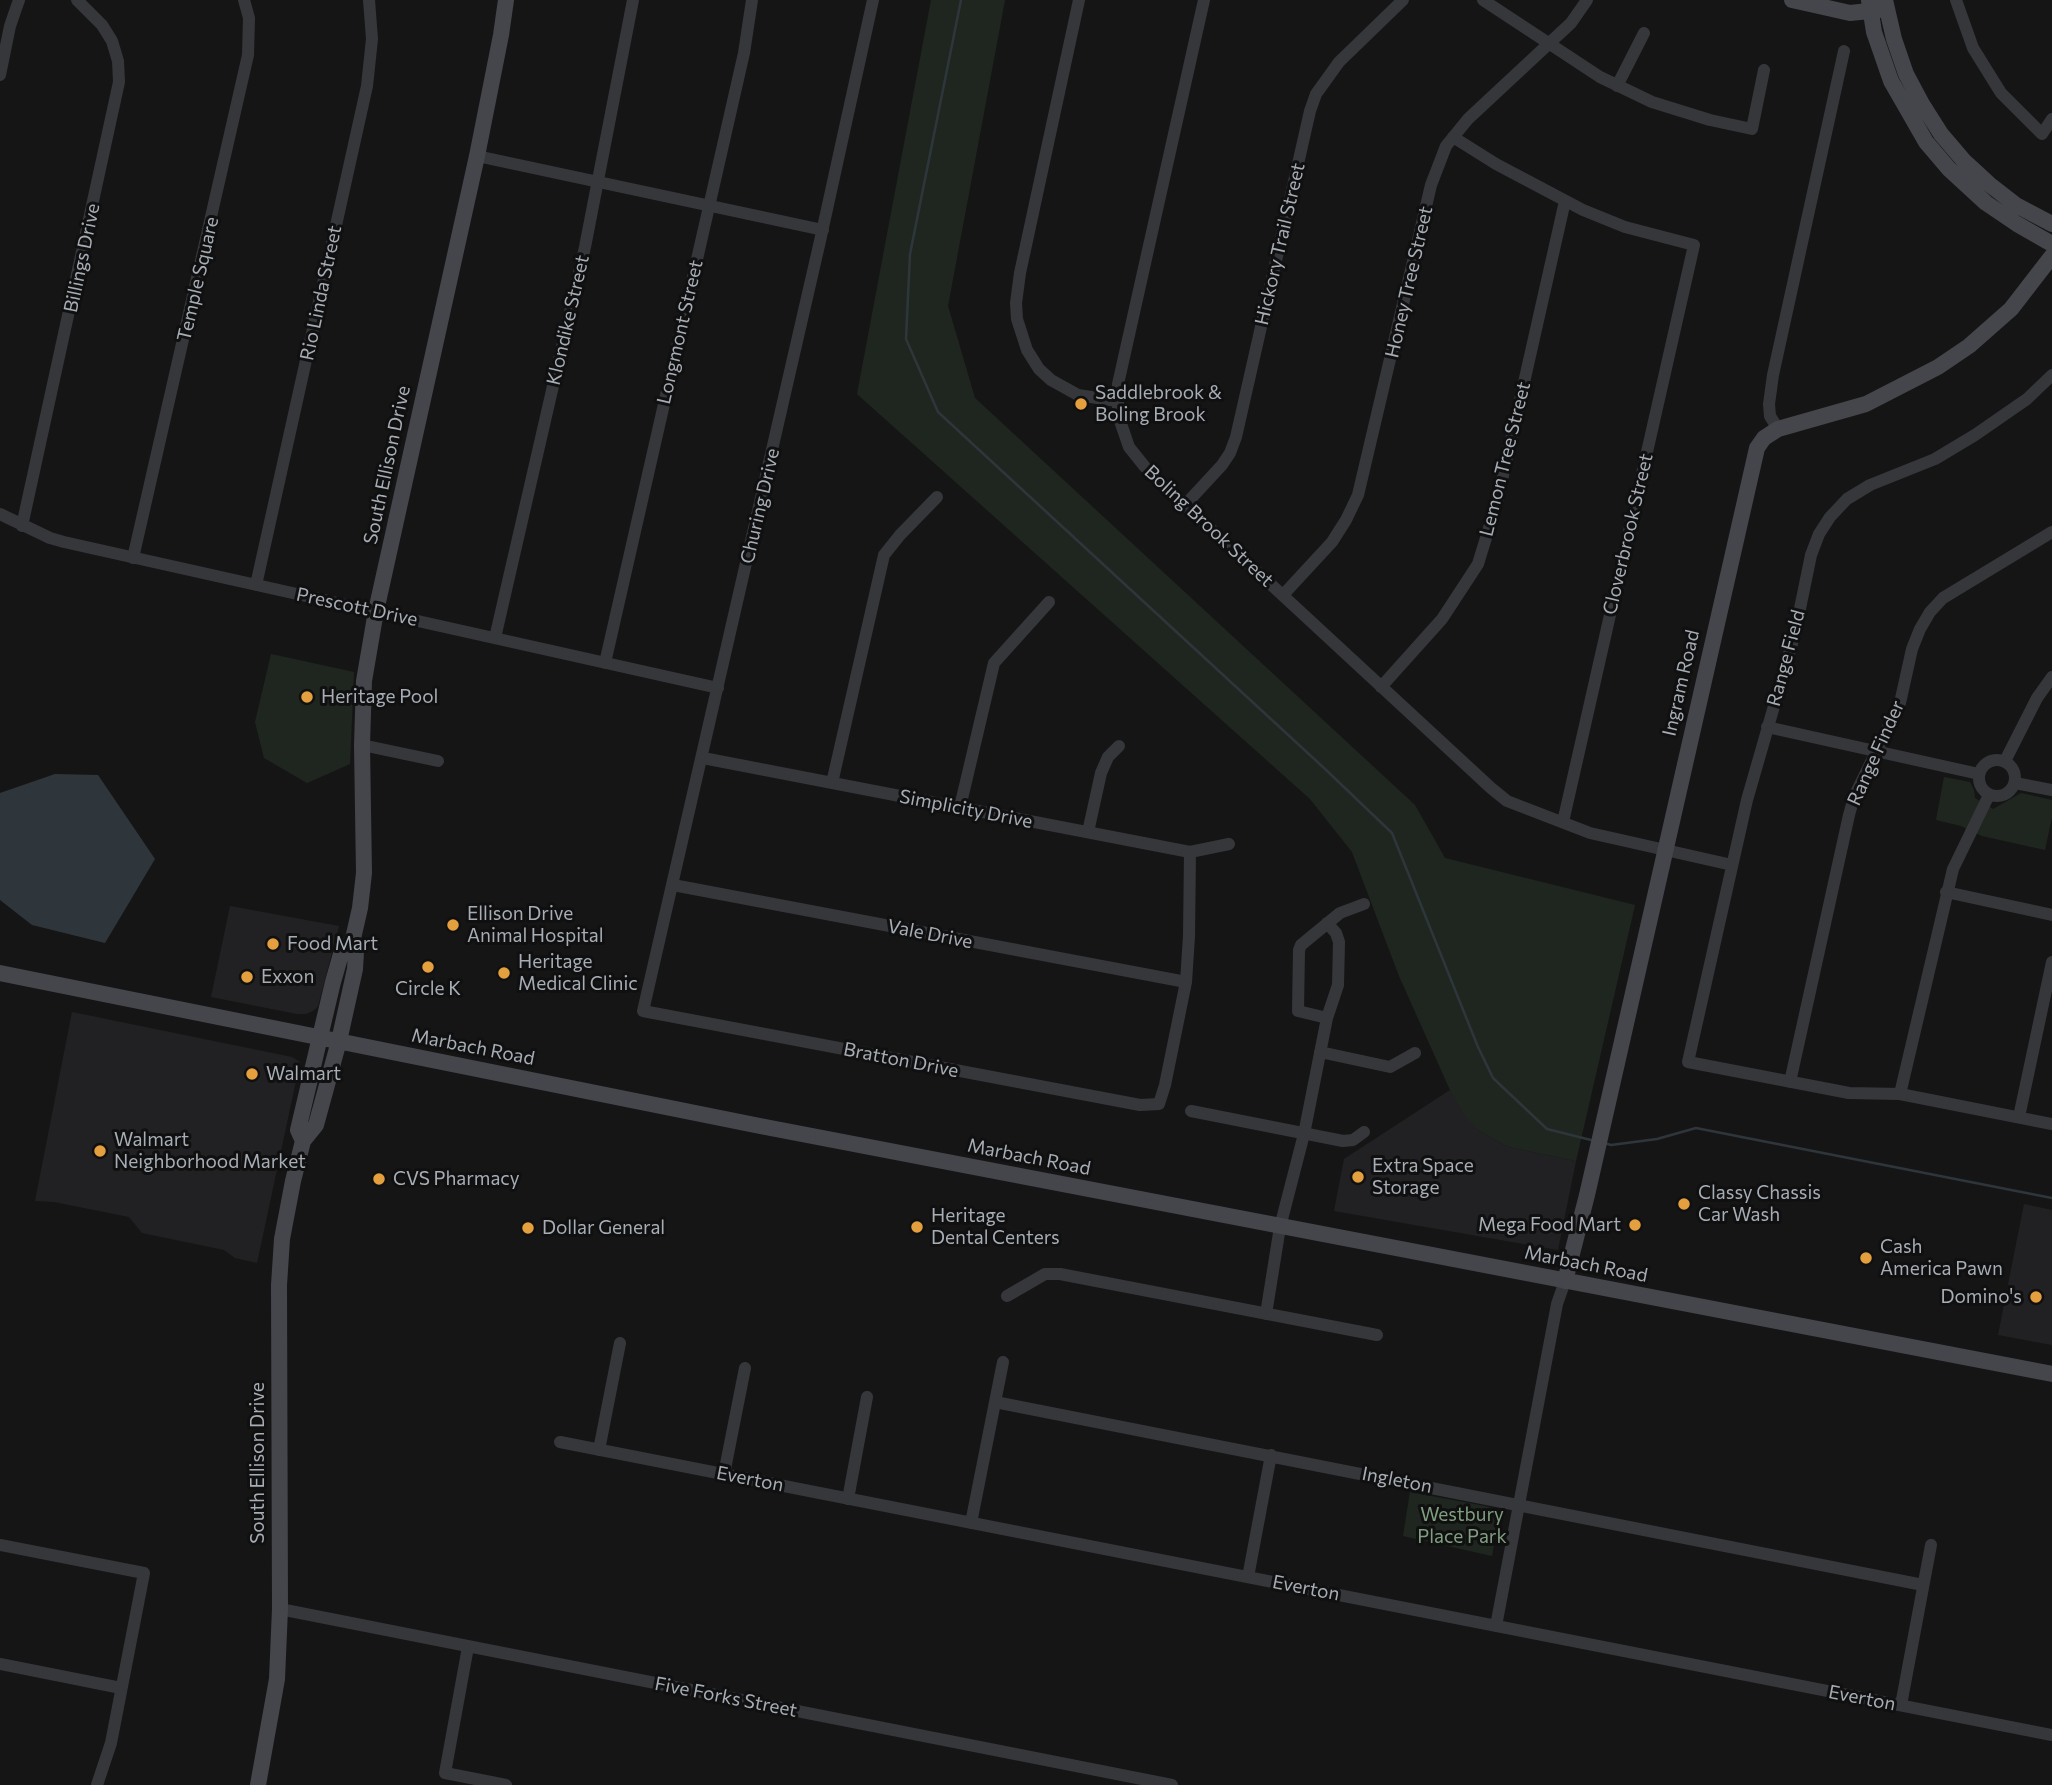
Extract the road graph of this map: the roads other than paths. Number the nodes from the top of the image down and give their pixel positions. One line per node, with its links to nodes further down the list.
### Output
1 (19, 0): 21 (street)
2 (78, 0): 39 (street, Billings Drive)
3 (244, 0): 41 (street, Temple Square)
4 (369, 0): 42 (street, Rio Linda Street)
5 (506, 0): 25 (street, South Ellison Drive)
6 (633, 0): 26 (street, Klondike Street)
7 (752, 0): 28 (street, Longmont Street)
8 (873, 0): 30 (street, Churing Drive)
9 (1079, 0): 34 (street)
10 (1204, 0): 34 (street, Boling Brook Street)
11 (1403, 0): 37 (street, Hickory Trail Street)
12 (1483, 0): 18 (street)
13 (1587, 0): 18 (street, Honey Tree Street)
14 (1792, 0): 16 (street)
15 (1956, 0): 23 (street)
16 (1877, 5): 29 (street); 31 (street)
17 (1644, 33): 22 (street)
18 (1548, 42): 22 (street); 24 (street, Honey Tree Street)
19 (1844, 51): 35 (street)
20 (1764, 70): 22 (street)
21 (0, 75)
22 (1617, 86)
23 (2052, 119)
24 (1453, 137): 27 (street); 43 (street, Honey Tree Street)
25 (477, 156): 26 (street); 45 (street, South Ellison Drive)
26 (597, 181): 28 (street); 46 (street, Klondike Street)
27 (1565, 201): 49 (street, Lemon Tree Street); 64 (street, Cloverbrook Street)
28 (709, 206): 30 (street); 47 (street, Longmont Street)
29 (2052, 225)
30 (822, 230): 50 (street, Churing Drive)
31 (2052, 244)
32 (2052, 256): 35 (street)
33 (2052, 375): 51 (street, Range Field)
34 (1117, 401): 37 (street, Boling Brook Street)
35 (1778, 429): 67 (street, Ingram Road)
36 (937, 497): 59 (street)
37 (1185, 505): 43 (street, Boling Brook Street)
38 (0, 514): 39 (street, Prescott Drive)
39 (22, 526): 41 (street, Prescott Drive)
40 (2052, 532): 54 (street, Range Finder)
41 (133, 558): 42 (street, Prescott Drive)
42 (256, 585): 45 (street, Prescott Drive)
43 (1283, 595): 49 (street, Boling Brook Street)
44 (1049, 602): 63 (street)
45 (376, 611): 46 (street, Prescott Drive); 52 (street, South Ellison Drive)
46 (495, 638): 47 (street, Prescott Drive)
47 (606, 663): 50 (street, Prescott Drive)
48 (2052, 677): 57 (street)
49 (1381, 687): 64 (street, Boling Brook Street)
50 (718, 688): 55 (street, Churing Drive)
51 (1767, 727): 54 (street); 69 (street, Range Field)
52 (362, 745): 56 (street); 75 (street, South Ellison Drive)
53 (1119, 746): 65 (street)
54 (1876, 751): 58 (street); 87 (street, Range Finder)
55 (702, 758): 59 (street, Simplicity Drive); 70 (street, Churing Drive)
56 (438, 761)
57 (2005, 761): 58 (street); 60 (street)
58 (1979, 774): 62 (street)
59 (832, 783): 63 (street, Simplicity Drive)
60 (2015, 783): 61 (street); 62 (street)
61 (2052, 790)
62 (1989, 795): 71 (street)
63 (960, 807): 65 (street, Simplicity Drive)
64 (1563, 822): 67 (street, Boling Brook Street)
65 (1088, 832): 68 (street, Simplicity Drive)
66 (1229, 845): 68 (street, Simplicity Drive)
67 (1664, 850): 69 (street, Boling Brook Street); 96 (street, Ingram Road)
68 (1190, 852): 79 (street)
69 (1732, 865): 87 (street, Range Field)
70 (673, 885): 79 (street, Vale Drive); 81 (street, Churing Drive)
71 (1946, 892): 73 (street); 88 (street)
72 (1364, 904): 74 (street)
73 (2052, 915)
74 (1326, 923): 82 (street); 82 (street)
75 (352, 943): 78 (street, South Ellison Drive); 80 (street, South Ellison Drive)
76 (2052, 962): 90 (street)
77 (0, 973): 83 (street, Marbach Road)
78 (333, 982): 80 (street); 83 (street, South Ellison Drive)
79 (1186, 982): 81 (street, Bratton Drive)
80 (352, 985): 84 (street, South Ellison Drive)
81 (643, 1011)
82 (1328, 1018): 85 (street)
83 (321, 1038): 84 (street, Marbach Road); 94 (street, South Ellison Drive)
84 (340, 1041): 94 (street, South Ellison Drive); 95 (street, Marbach Road)
85 (1320, 1052): 86 (street); 93 (street)
86 (1415, 1053)
87 (1790, 1082): 88 (street)
88 (1900, 1094): 90 (street)
89 (1191, 1111): 93 (street)
90 (2019, 1117): 91 (street)
91 (2052, 1124)
92 (1364, 1132): 93 (street)
93 (1304, 1134): 95 (street)
94 (303, 1141): 117 (street, South Ellison Drive)
95 (1280, 1227): 96 (street, Marbach Road); 98 (street)
96 (1565, 1281): 103 (street, Marbach Road); 111 (street)
97 (1007, 1296): 98 (street)
98 (1266, 1314): 99 (street)
99 (1377, 1335)
100 (620, 1343): 107 (street)
101 (1003, 1362): 105 (street)
102 (745, 1368): 109 (street)
103 (2052, 1374)
104 (867, 1398): 110 (street)
105 (995, 1402): 108 (street, Ingleton); 112 (street)
106 (560, 1442): 107 (street, Everton)
107 (599, 1450): 109 (street, Everton)
108 (1271, 1455): 111 (street, Ingleton); 115 (street)
109 (724, 1474): 110 (street, Everton)
110 (848, 1499): 112 (street, Everton)
111 (1519, 1504): 116 (street, Ingleton); 118 (street)
112 (971, 1522): 115 (street, Everton)
113 (0, 1545): 121 (street)
114 (1931, 1545): 116 (street)
115 (1248, 1577): 118 (street, Everton)
116 (1923, 1585): 122 (street)
117 (280, 1609): 119 (street, Five Forks Street); 126 (street, South Ellison Drive)
118 (1496, 1626): 122 (street, Everton)
119 (468, 1647): 124 (street, Five Forks Street); 127 (street)
120 (0, 1664): 121 (street)
121 (121, 1688): 125 (street)
122 (1901, 1705): 123 (street, Everton)
123 (2052, 1735)
124 (1104, 1778): 128 (street, Five Forks Street)
125 (97, 1785)
126 (258, 1785)
127 (506, 1785)
128 (1172, 1785)

